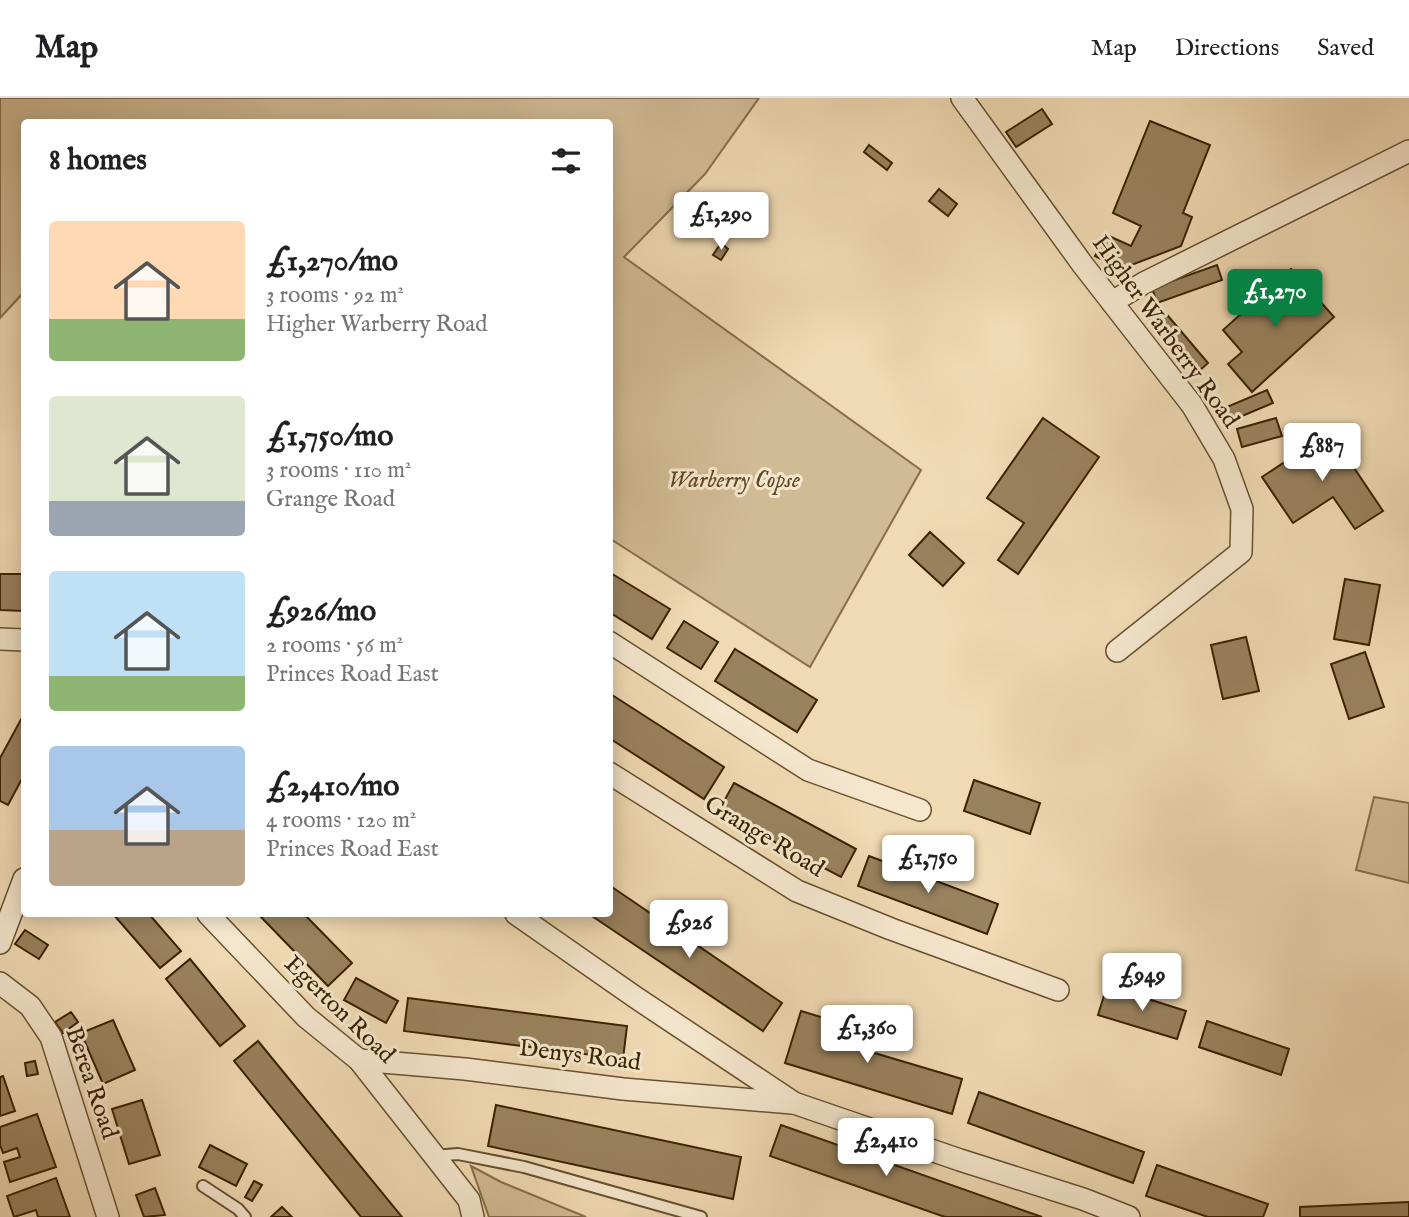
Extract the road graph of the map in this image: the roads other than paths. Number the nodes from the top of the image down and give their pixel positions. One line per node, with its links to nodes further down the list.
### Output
1 (962, 98): 3 (street, Higher Warberry Road)
2 (1409, 152): 3 (street)
3 (1112, 302): 7 (street, Higher Warberry Road)
4 (0, 639): 5 (street)
5 (21, 640)
6 (613, 645): 9 (street)
7 (1117, 651)
8 (613, 776): 15 (street, Grange Road)
9 (920, 810)
10 (21, 887): 13 (street)
11 (211, 917): 16 (street, Egerton Road)
12 (520, 917): 17 (street)
13 (0, 943)
14 (0, 982): 20 (street, Berea Road)
15 (1058, 990)
16 (359, 1060): 17 (street, Denys Road); 18 (street, Egerton Road)
17 (794, 1103): 24 (street)
18 (434, 1156): 22 (street, Egerton Road); 23 (lane)
19 (203, 1186): 21 (lane)
20 (108, 1217)
21 (245, 1217)
22 (473, 1217)
23 (701, 1217)
24 (1129, 1217)

